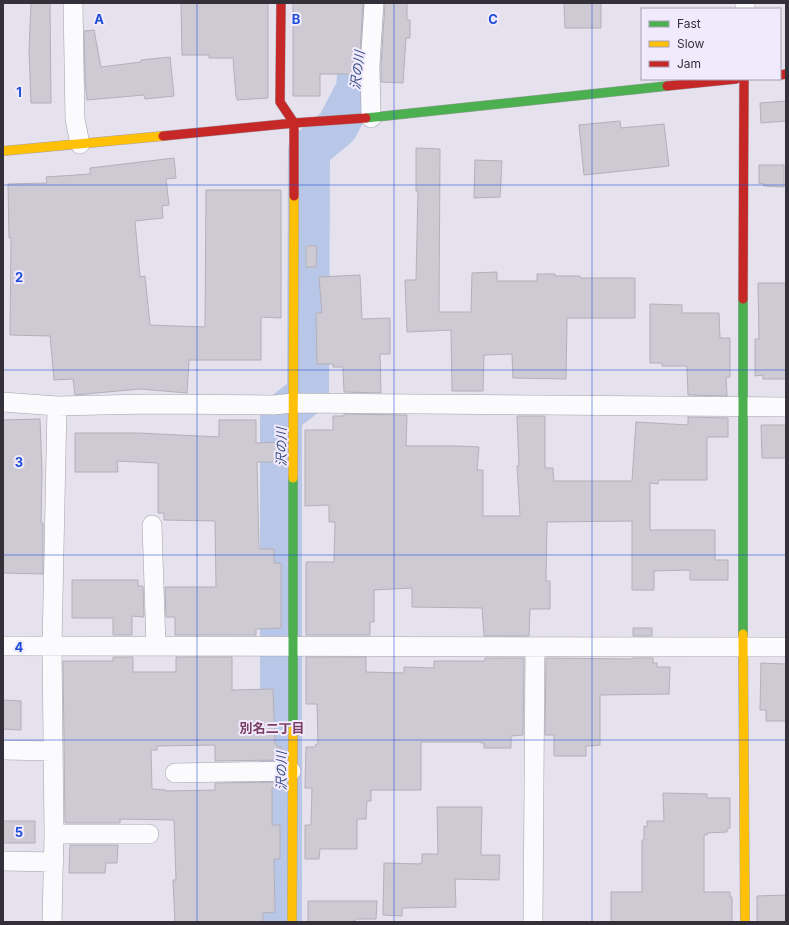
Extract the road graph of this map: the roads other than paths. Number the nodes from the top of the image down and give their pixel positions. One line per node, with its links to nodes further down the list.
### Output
1 (73, 3): 8 (street)
2 (281, 3): 7 (street)
3 (374, 3): 6 (street)
4 (726, 80): 6 (street)
5 (744, 80): 13 (street)
6 (365, 118): 7 (street)
7 (294, 123): 8 (street); 11 (street)
8 (80, 144): 9 (street)
9 (3, 151)
10 (3, 402): 12 (street)
11 (298, 403): 12 (street); 13 (street); 19 (street)
12 (57, 406): 17 (street)
13 (742, 407): 14 (street); 20 (street)
14 (786, 407)
15 (152, 525): 18 (street)
16 (3, 646): 17 (street)
17 (52, 646): 18 (street); 24 (street)
18 (156, 646): 19 (street)
19 (285, 646): 21 (street); 25 (street)
20 (743, 646): 21 (street); 22 (street); 34 (street)
21 (535, 647): 33 (street)
22 (786, 647)
23 (3, 750): 24 (street)
24 (53, 751): 27 (street)
25 (292, 771): 26 (street); 32 (street)
26 (175, 773)
27 (54, 834): 28 (street); 30 (street)
28 (149, 834)
29 (3, 862): 30 (street)
30 (54, 862): 31 (street)
31 (52, 922)
32 (292, 922)
33 (533, 922)
34 (745, 922)

